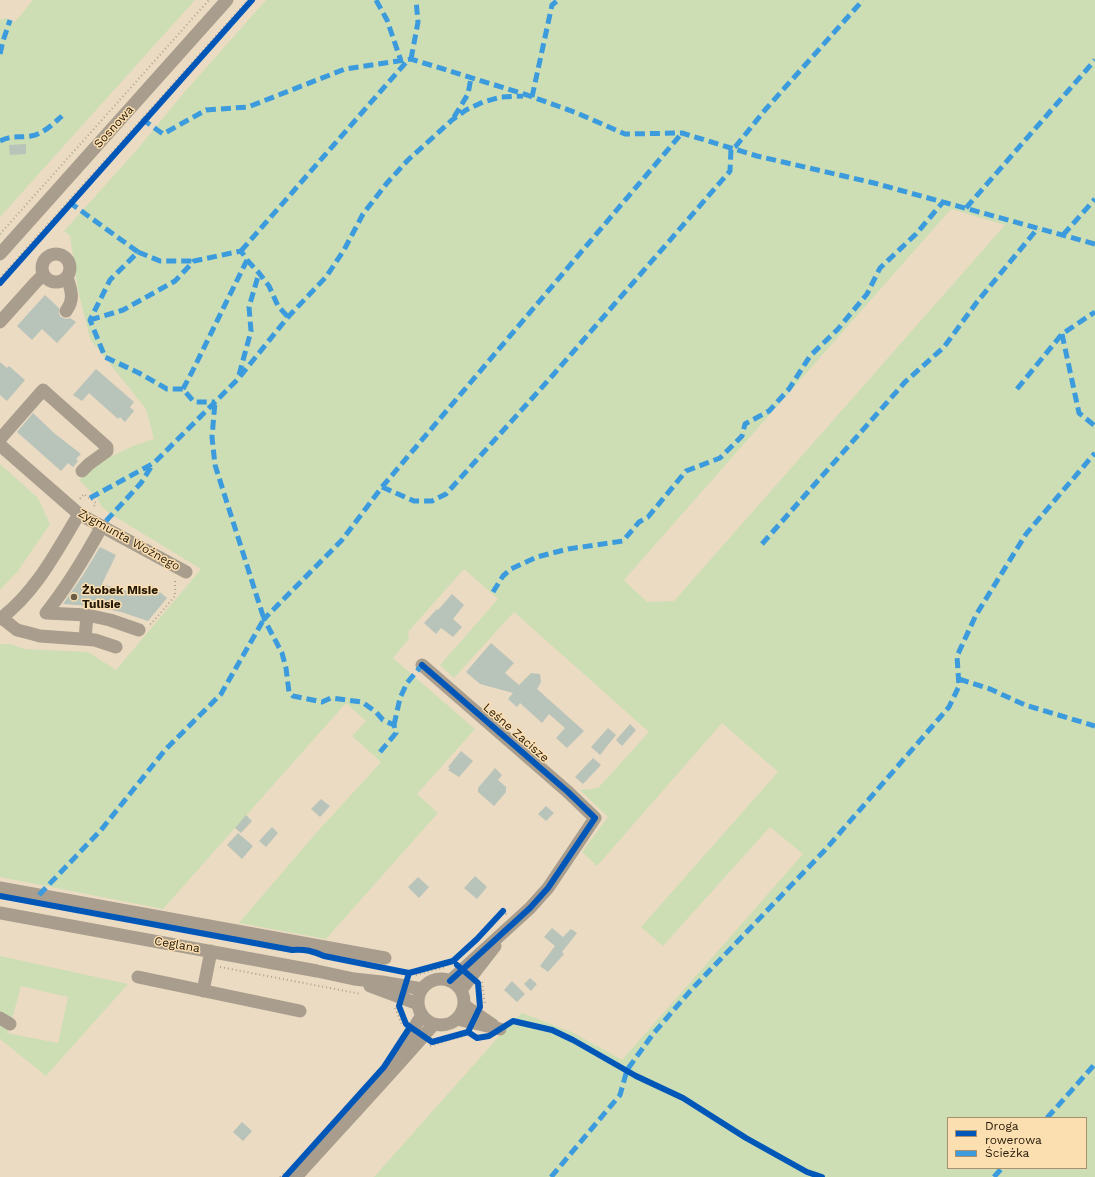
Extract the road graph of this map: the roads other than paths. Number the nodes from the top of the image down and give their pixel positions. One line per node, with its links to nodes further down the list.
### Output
1 (227, 0): 2 (street, Sosnowa)
2 (0, 254)
3 (43, 275): 4 (street); 4 (street); 6 (street)
4 (67, 277): 5 (street)
5 (66, 311)
6 (0, 322)
7 (0, 439): 9 (street)
8 (0, 445): 10 (street, Zygmunta Woźnego)
9 (82, 471)
10 (79, 514): 11 (street, Zygmunta Woźnego); 14 (street)
11 (102, 526): 12 (street, Zygmunta Woźnego); 13 (street)
12 (182, 570)
13 (87, 615): 15 (street); 16 (street)
14 (1, 619): 16 (street)
15 (140, 630)
16 (85, 639): 17 (street)
17 (116, 647)
18 (422, 665): 23 (street, Leśne Zacisze)
19 (0, 888): 22 (street)
20 (0, 913): 21 (street, Ceglana)
21 (211, 951): 28 (street); 29 (street, Ceglana)
22 (385, 958)
23 (472, 975): 25 (street); 27 (street)
24 (138, 977): 28 (street)
25 (450, 980): 26 (street); 27 (street)
26 (422, 989): 29 (street, Ceglana); 31 (street)
27 (461, 990): 30 (street)
28 (203, 991): 32 (street)
29 (403, 992): 31 (street, Ceglana)
30 (464, 1005): 33 (street); 33 (street)
31 (420, 1009): 34 (street); 35 (street)
32 (300, 1011)
33 (457, 1019): 34 (street)
34 (434, 1024): 35 (street)
35 (422, 1037): 36 (street)
36 (289, 1174)

